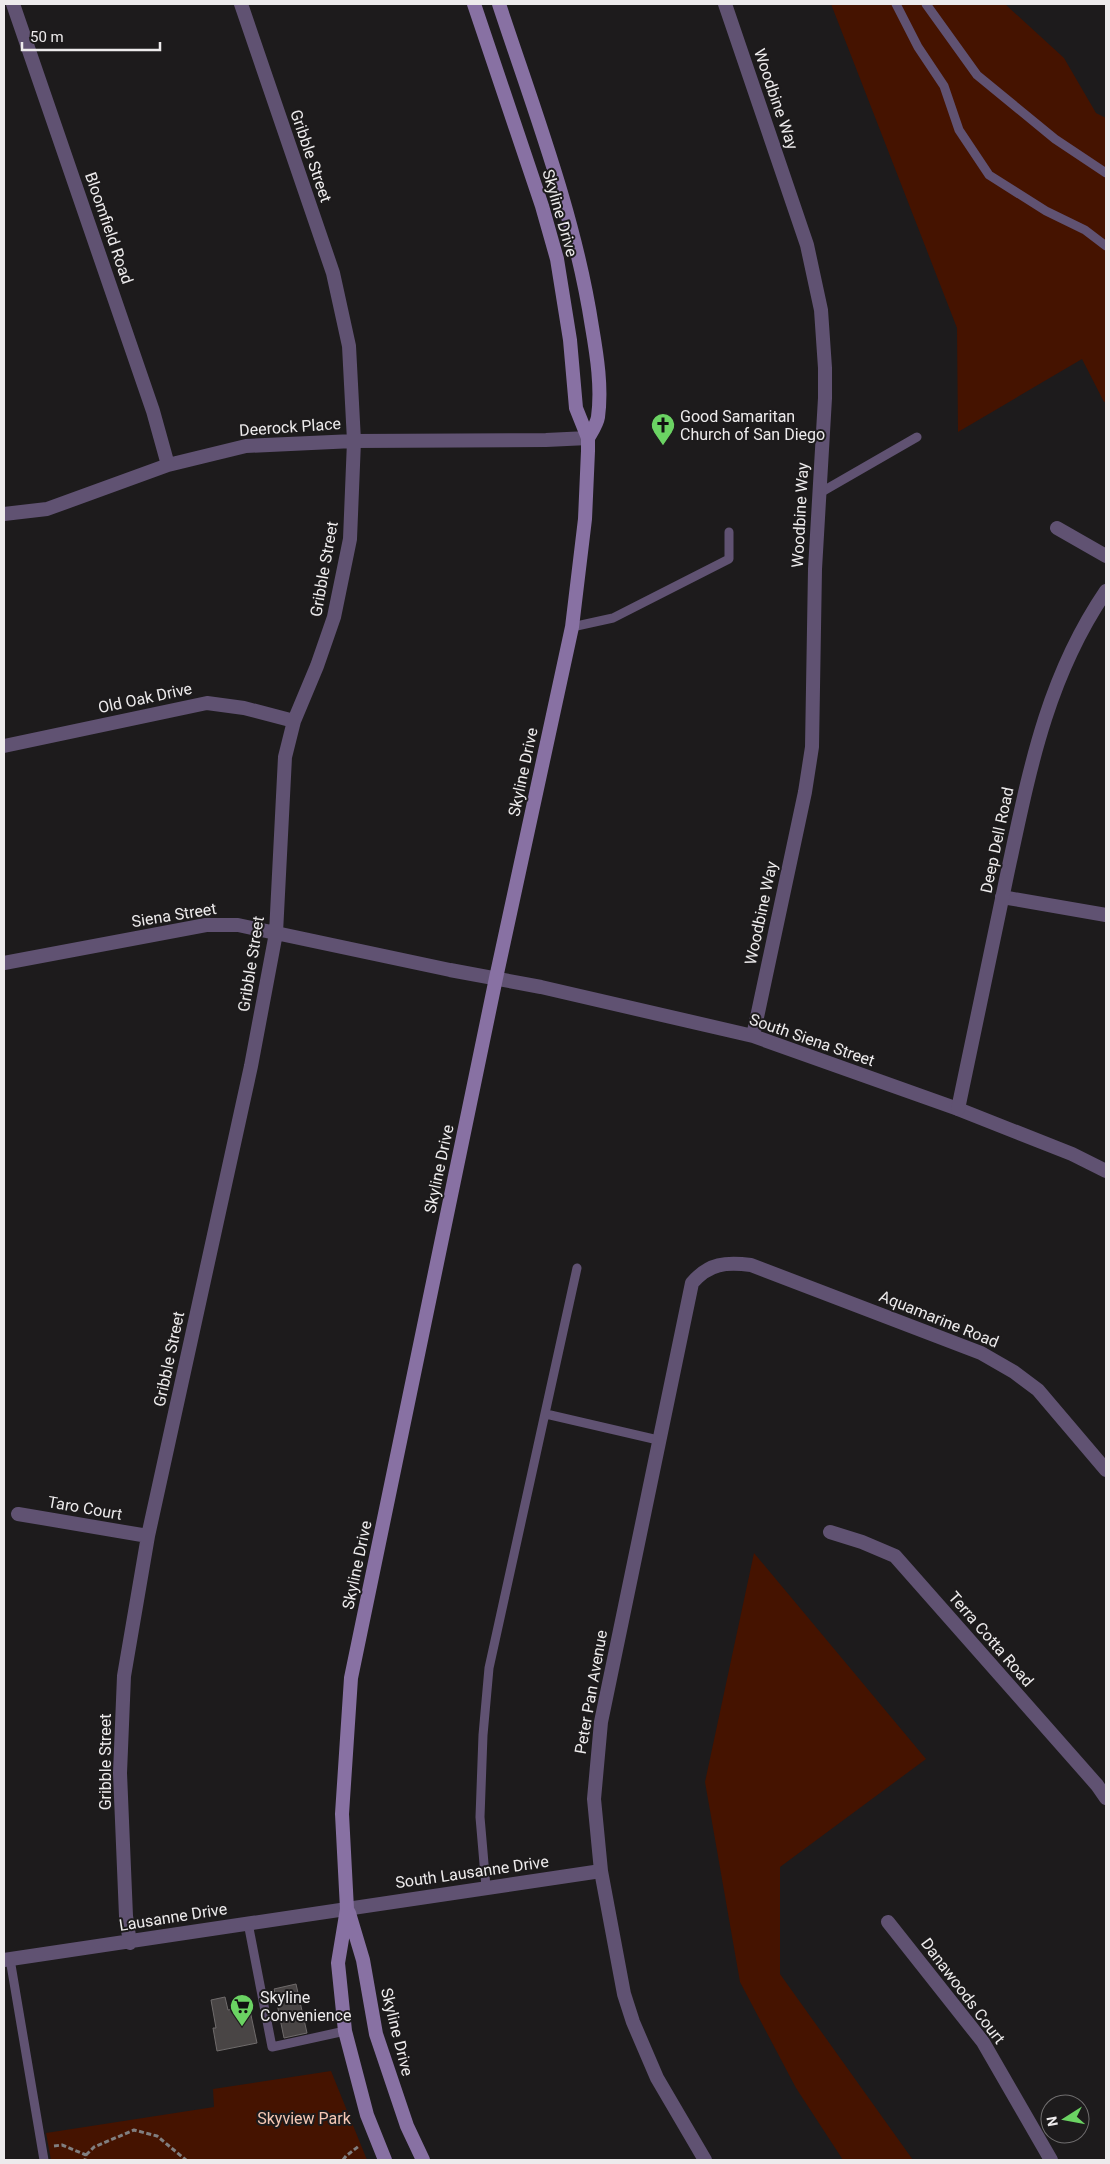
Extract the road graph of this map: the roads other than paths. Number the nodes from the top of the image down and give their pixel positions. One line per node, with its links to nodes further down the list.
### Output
1 (13, 4): 13 (street, Bloomfield Road)
2 (241, 4): 12 (street, Gribble Street)
3 (474, 4): 11 (main road, Skyline Drive)
4 (499, 4): 11 (main road, Skyline Drive)
5 (725, 4): 14 (street, Woodbine Way)
6 (896, 4): 9 (lane)
7 (926, 4): 8 (lane)
8 (1106, 173)
9 (1106, 246)
10 (917, 437): 14 (lane)
11 (588, 438): 12 (street, Deerock Place); 20 (main road, Skyline Drive)
12 (354, 440): 13 (street, Deerock Place); 21 (street, Gribble Street)
13 (168, 465): 15 (street, Deerock Place)
14 (818, 494): 28 (street, Woodbine Way)
15 (4, 514)
16 (1057, 528): 18 (street)
17 (729, 532): 20 (lane)
18 (1106, 556)
19 (1106, 591): 23 (street, Deep Dell Road)
20 (572, 627): 27 (main road, Skyline Drive)
21 (294, 721): 22 (street, Old Oak Drive); 25 (street, Gribble Street)
22 (4, 746)
23 (1002, 897): 24 (street); 29 (street, Deep Dell Road)
24 (1106, 915)
25 (276, 933): 26 (street, Siena Street); 27 (street, Siena Street); 38 (street, Gribble Street)
26 (4, 963)
27 (496, 978): 28 (street, South Siena Street); 42 (main road, Skyline Drive)
28 (752, 1036): 29 (street, South Siena Street)
29 (958, 1109): 30 (street, South Siena Street)
30 (1106, 1171)
31 (751, 1266): 34 (street, Peter Pan Avenue); 35 (street, Aquamarine Road)
32 (577, 1268): 33 (lane)
33 (546, 1414): 34 (lane); 41 (lane)
34 (658, 1440): 40 (street, Peter Pan Avenue)
35 (1106, 1470)
36 (18, 1514): 38 (street, Taro Court)
37 (830, 1532): 39 (street, Terra Cotta Road)
38 (148, 1536): 45 (street, Gribble Street)
39 (1106, 1798)
40 (601, 1871): 41 (street, South Lausanne Drive); 51 (street, Peter Pan Avenue)
41 (486, 1888): 42 (street, South Lausanne Drive)
42 (347, 1908): 44 (street, Lausanne Drive); 47 (main road, Skyline Drive); 50 (main road, Skyline Drive)
43 (888, 1922): 52 (street, Danawoods Court)
44 (248, 1923): 45 (street, Lausanne Drive); 47 (lane)
45 (130, 1943): 46 (street, Lausanne Drive)
46 (7, 1960): 48 (lane)
47 (345, 2031): 49 (main road, Skyline Drive)
48 (44, 2160)
49 (385, 2160)
50 (423, 2160)
51 (705, 2160)
52 (1051, 2160)

